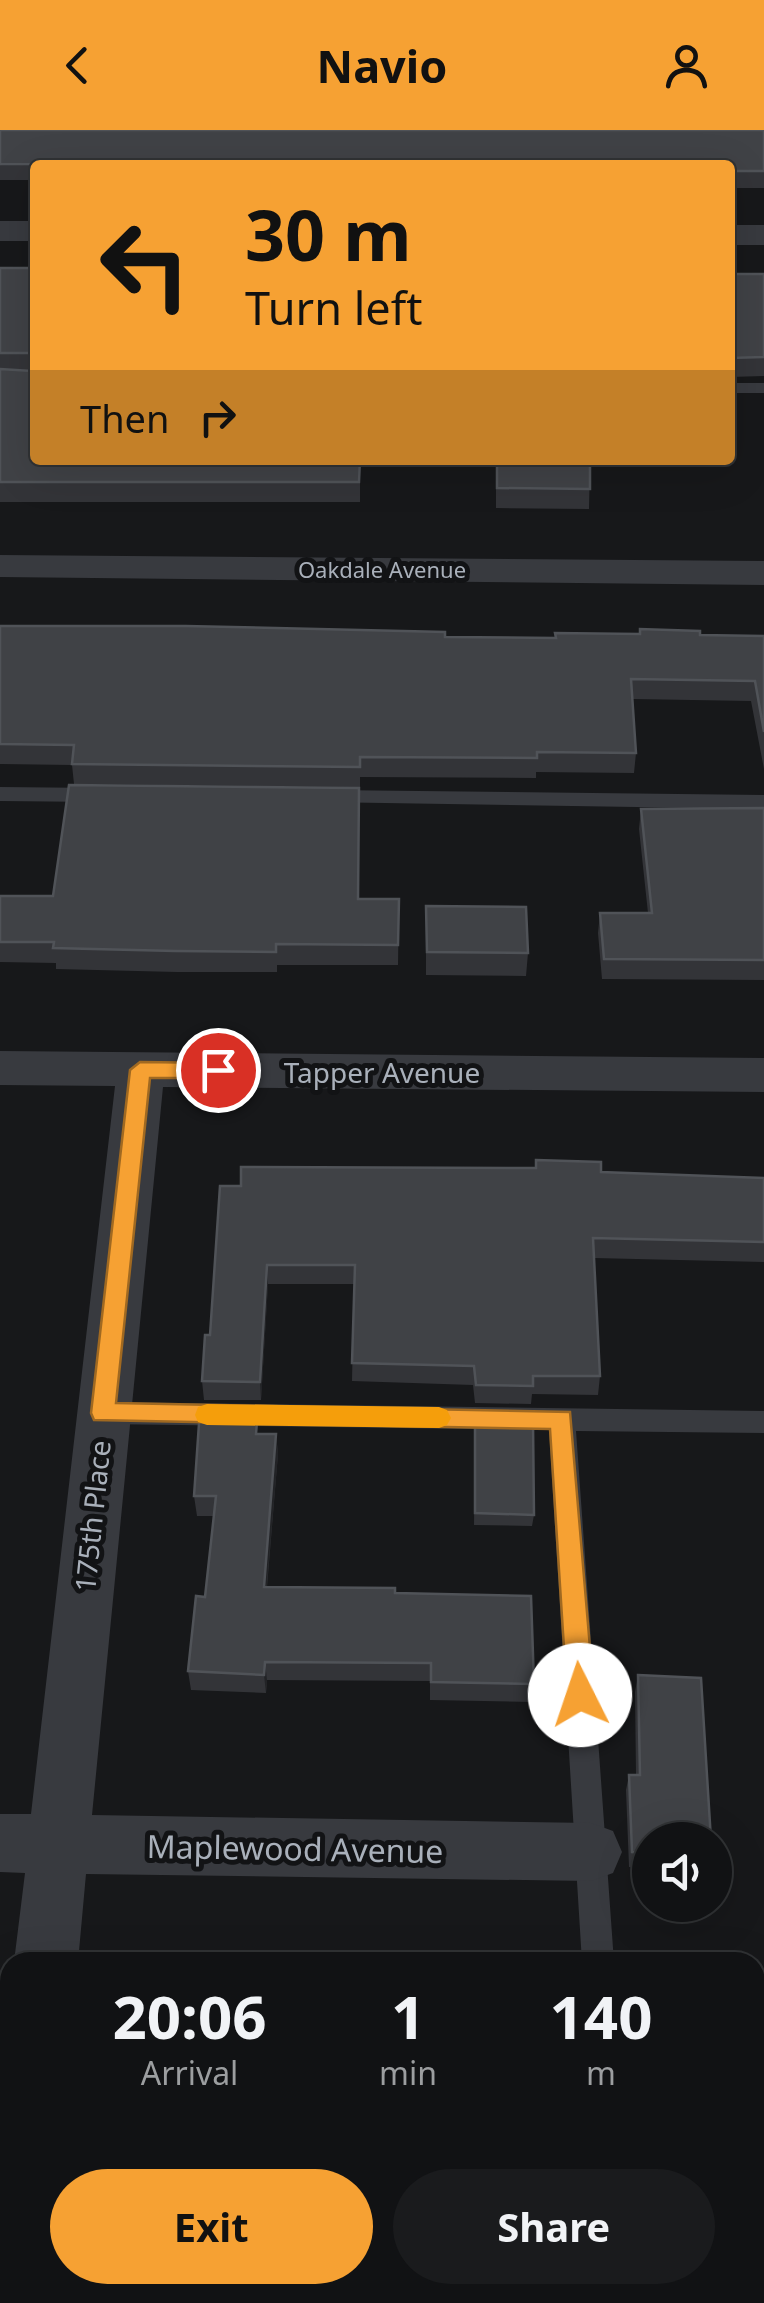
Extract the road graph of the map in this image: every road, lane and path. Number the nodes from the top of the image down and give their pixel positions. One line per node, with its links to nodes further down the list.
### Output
1 (0, 231): 2 (street)
2 (30, 231)
3 (735, 235): 4 (street)
4 (764, 235)
5 (735, 388): 6 (lane)
6 (764, 388)
7 (0, 566): 8 (street, Oakdale Avenue)
8 (764, 573)
9 (0, 794): 10 (lane)
10 (118, 795)
11 (314, 797): 12 (lane)
12 (764, 802)
13 (0, 1068): 14 (street, Tapper Avenue)
14 (140, 1070): 15 (street, Tapper Avenue); 16 (street, 175th Place)
15 (764, 1075)
16 (103, 1413): 17 (lane); 20 (street, 175th Place)
17 (562, 1419): 18 (lane); 21 (lane)
18 (764, 1422)
19 (0, 1843): 20 (street, Maplewood Avenue)
20 (59, 1844): 21 (street, Maplewood Avenue); 22 (street, 175th Place)
21 (591, 1852): 23 (lane)
22 (47, 1952)
23 (597, 1952)

